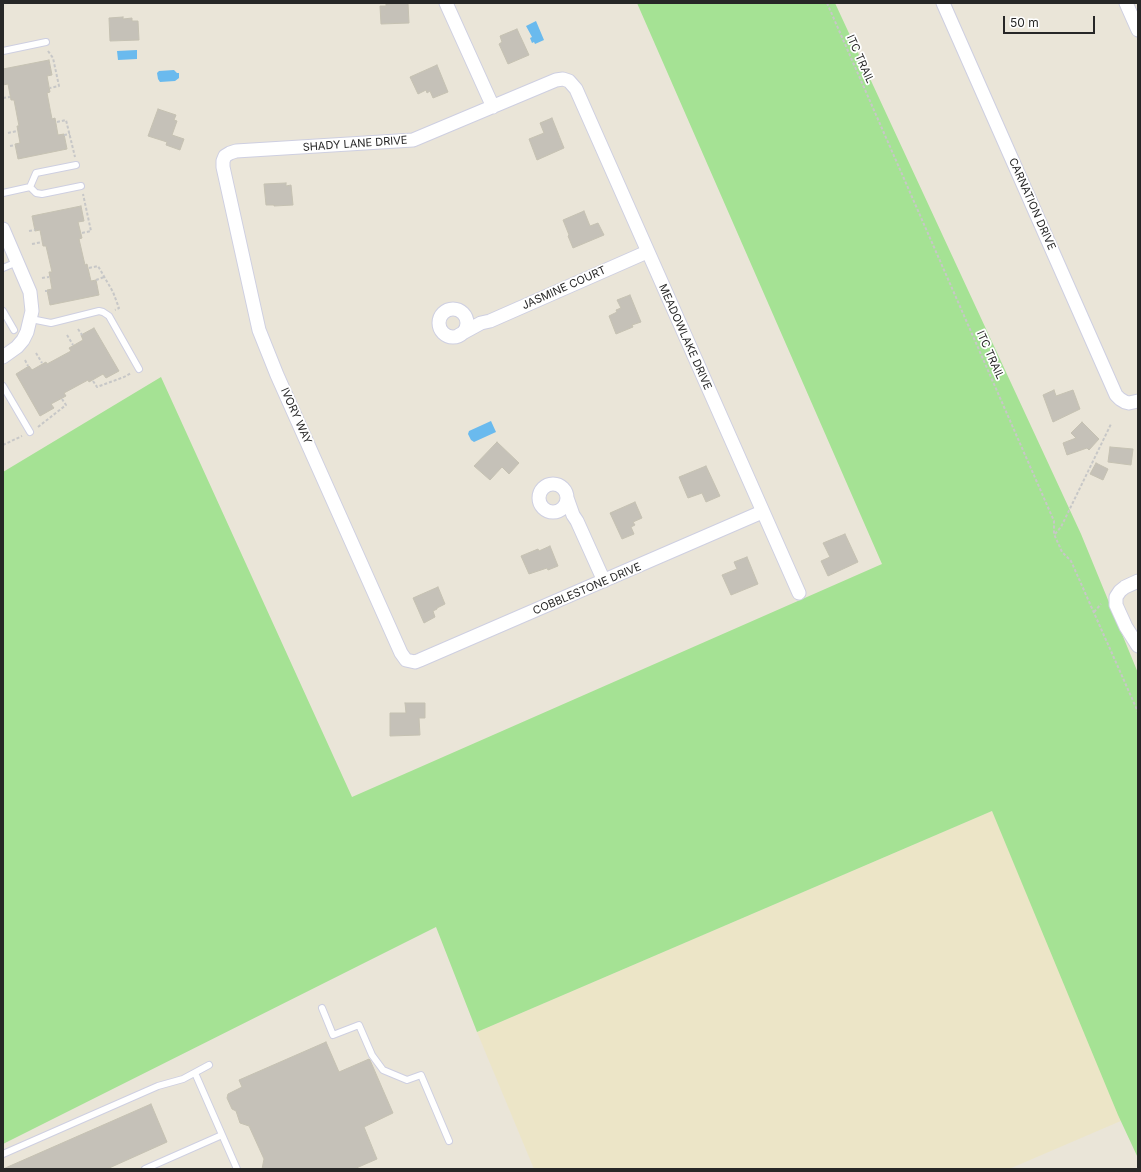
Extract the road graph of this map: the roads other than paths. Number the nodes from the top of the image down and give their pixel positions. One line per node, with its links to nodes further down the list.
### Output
1 (446, 3): 8 (street)
2 (943, 3): 27 (street, CARNATION DRIVE)
3 (1126, 3): 4 (street)
4 (1138, 30)
5 (46, 42): 6 (lane)
6 (3, 51)
7 (569, 81): 8 (street, SHADY LANE DRIVE); 15 (street, MEADOWLAKE DRIVE)
8 (493, 107): 9 (street, SHADY LANE DRIVE)
9 (225, 156): 37 (street, IVORY WAY)
10 (76, 162): 11 (lane)
11 (30, 187): 12 (lane); 13 (lane)
12 (82, 189)
13 (3, 193)
14 (3, 229): 16 (street)
15 (647, 252): 21 (street, JASMINE COURT); 31 (street, MEADOWLAKE DRIVE)
16 (17, 262): 17 (lane); 20 (street)
17 (3, 268)
18 (3, 311): 22 (lane)
19 (464, 315): 21 (street); 23 (street); 23 (street)
20 (31, 319): 24 (street); 25 (lane)
21 (481, 323): 23 (street, JASMINE COURT)
22 (14, 330)
23 (460, 335)
24 (3, 357)
25 (136, 370)
26 (3, 386): 28 (lane)
27 (1138, 401)
28 (30, 432)
29 (567, 498): 30 (street); 30 (street); 32 (street)
30 (556, 512): 32 (street)
31 (762, 512): 33 (street, COBBLESTONE DRIVE); 35 (street, MEADOWLAKE DRIVE)
32 (573, 515): 33 (street)
33 (604, 581): 37 (street, COBBLESTONE DRIVE)
34 (1138, 581): 36 (street)
35 (799, 593)
36 (1138, 646)
37 (411, 661)
38 (322, 1008): 42 (lane)
39 (209, 1065): 40 (lane)
40 (194, 1073): 41 (lane); 43 (lane)
41 (222, 1135): 44 (lane); 45 (lane)
42 (449, 1141)
43 (3, 1154)
44 (145, 1169)
45 (237, 1169)

